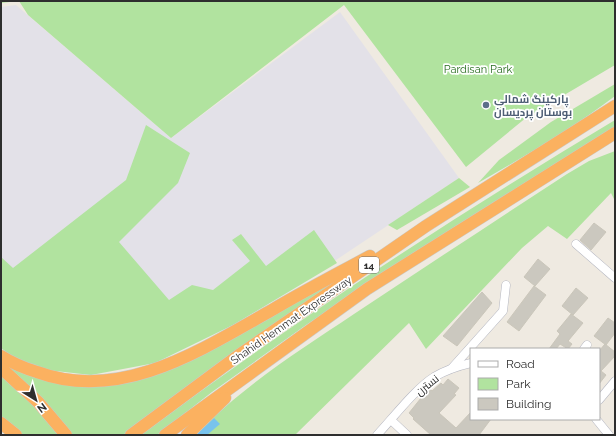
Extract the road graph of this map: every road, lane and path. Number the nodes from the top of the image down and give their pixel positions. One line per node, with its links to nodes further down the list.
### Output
1 (615, 102): 3 (highway)
2 (615, 106): 3 (highway, Shahid Hemmat Expressway / 14)
3 (601, 114): 5 (highway, Shahid Hemmat Expressway / 14)
4 (615, 133): 13 (highway, Shahid Hemmat Expressway / 14)
5 (426, 226): 9 (highway); 21 (highway, Shahid Hemmat Expressway / 14)
6 (576, 244): 7 (street)
7 (615, 278)
8 (506, 285): 12 (street)
9 (1, 356)
10 (470, 363): 12 (street, نسترن)
11 (1, 368): 20 (highway)
12 (451, 368): 16 (street, نسترن)
13 (246, 376): 22 (highway, Shahid Hemmat Expressway / 14); 23 (highway)
14 (615, 381): 15 (street)
15 (600, 399)
16 (391, 420): 24 (street, نسترن); 25 (street)
17 (597, 420): 26 (street)
18 (1, 424): 19 (highway)
19 (16, 435)
20 (66, 435)
21 (131, 435)
22 (166, 435)
23 (187, 435)
24 (377, 435)
25 (407, 435)
26 (609, 435)

